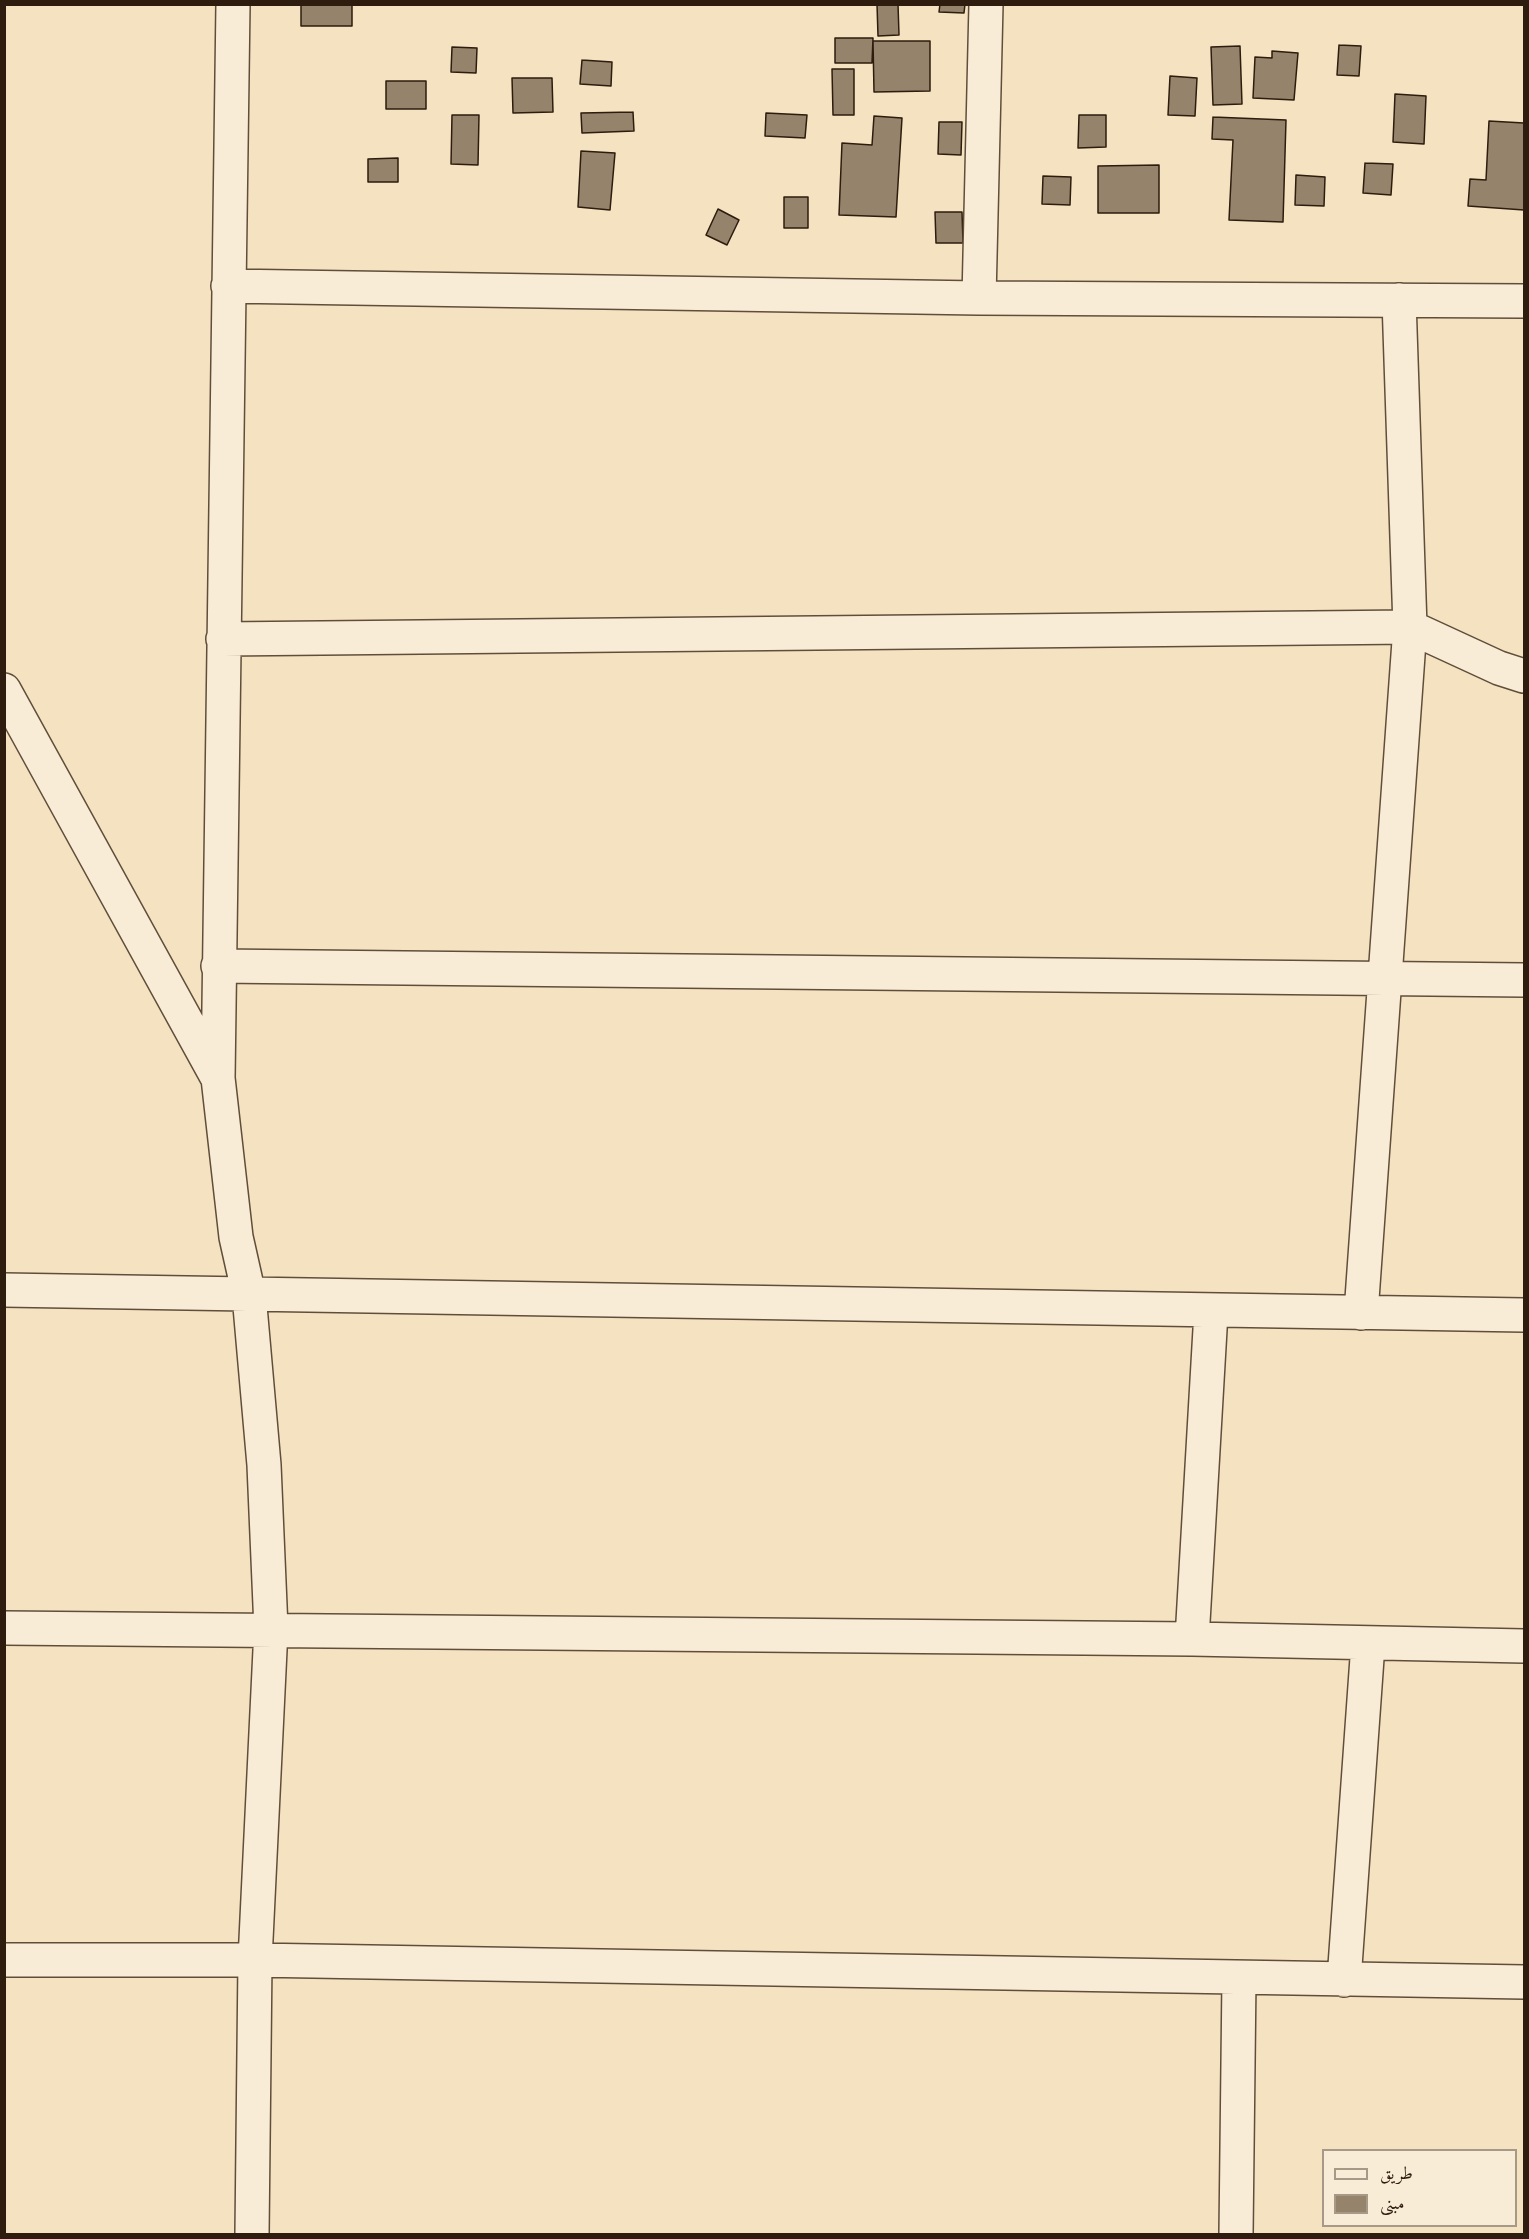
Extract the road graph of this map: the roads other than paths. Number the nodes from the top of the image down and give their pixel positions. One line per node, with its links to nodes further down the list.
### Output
1 (233, 4): 3 (street)
2 (986, 4): 4 (street)
3 (228, 286): 4 (street); 8 (street)
4 (979, 298): 5 (street)
5 (1399, 300): 6 (street); 7 (street)
6 (1524, 301)
7 (1410, 627): 8 (street); 9 (street); 12 (street)
8 (223, 639): 11 (street)
9 (1524, 676)
10 (4, 690): 14 (street)
11 (218, 966): 12 (street); 14 (street)
12 (1387, 977): 13 (street); 18 (street)
13 (1524, 980)
14 (218, 1078): 16 (street)
15 (4, 1290): 16 (street)
16 (249, 1295): 17 (street); 21 (street)
17 (1211, 1312): 18 (street); 22 (street)
18 (1361, 1313): 19 (street)
19 (1524, 1315)
20 (4, 1628): 21 (street)
21 (271, 1629): 22 (street); 26 (street)
22 (1192, 1639): 23 (street)
23 (1368, 1644): 24 (street); 28 (street)
24 (1524, 1646)
25 (4, 1960): 26 (street)
26 (255, 1960): 27 (street); 30 (street)
27 (1239, 1978): 28 (street); 31 (street)
28 (1344, 1980): 29 (street)
29 (1524, 1982)
30 (252, 2235)
31 (1236, 2235)

